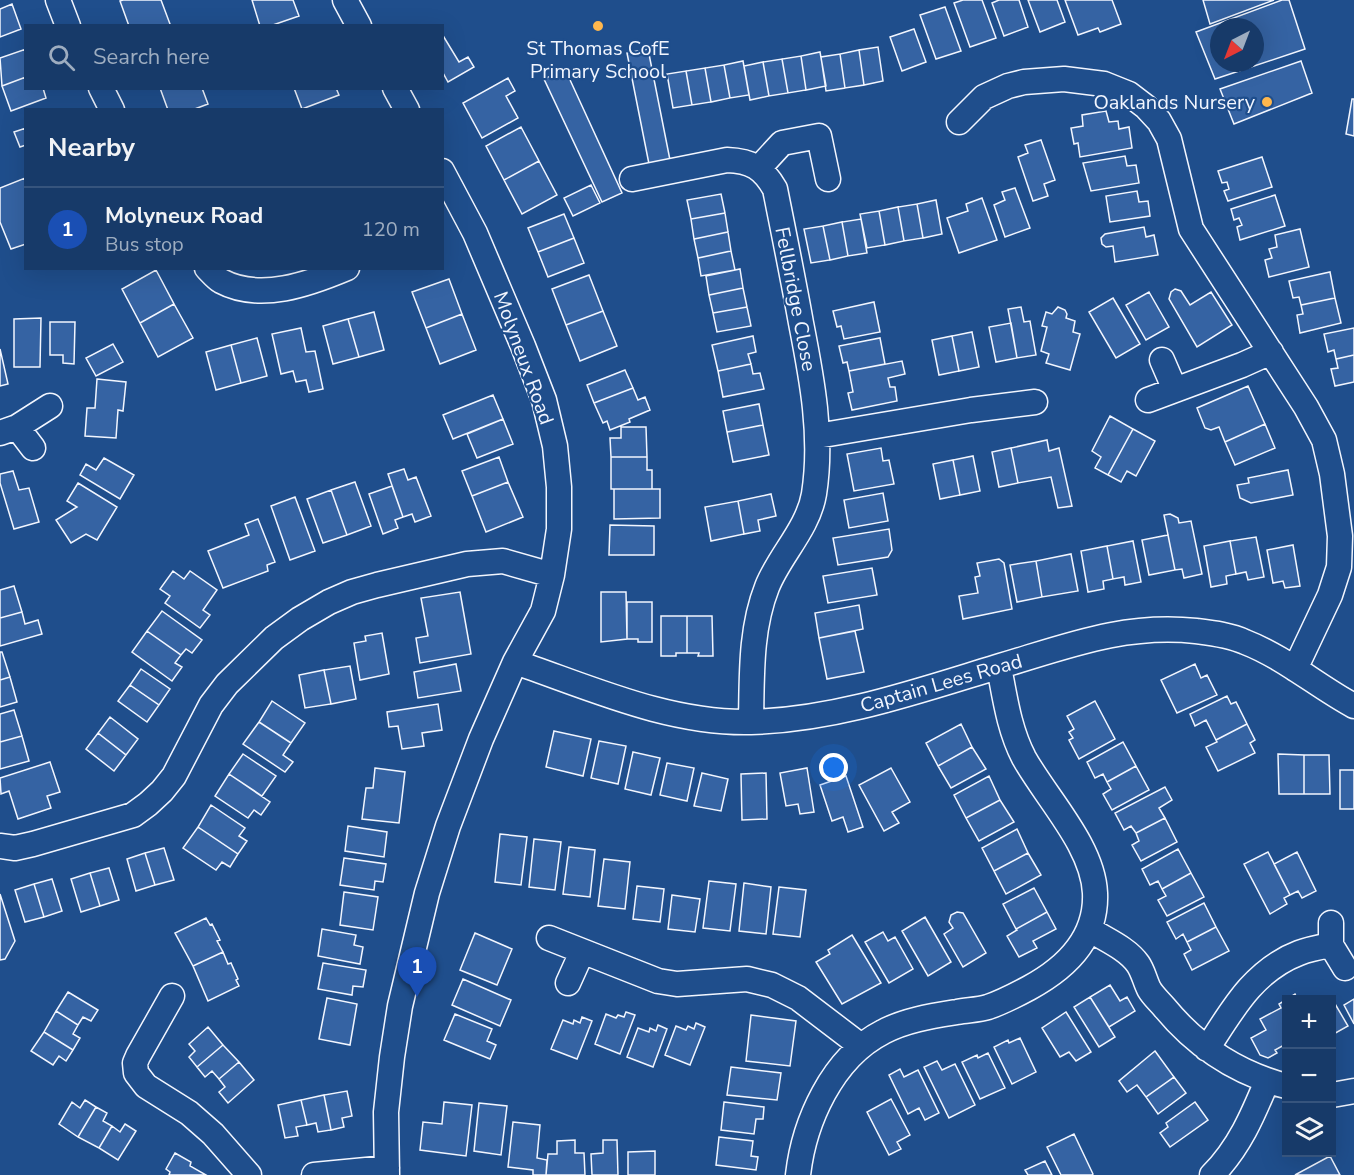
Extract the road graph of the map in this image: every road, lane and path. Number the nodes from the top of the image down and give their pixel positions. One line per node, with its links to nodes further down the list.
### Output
1 (58, 0): 3 (street)
2 (345, 0): 4 (street)
3 (67, 24)
4 (358, 24)
5 (102, 90): 7 (street)
6 (396, 90): 8 (street)
7 (111, 108)
8 (406, 108)
9 (959, 122): 17 (street)
10 (759, 168): 12 (street); 13 (street); 24 (street, Fellbridge Close)
11 (444, 179): 14 (street, Molyneux Road)
12 (632, 179)
13 (828, 179)
14 (451, 206): 26 (street, Molyneux Road)
15 (209, 270): 16 (street)
16 (342, 270)
17 (1270, 351): 19 (street); 29 (street)
18 (1162, 360): 19 (street)
19 (1175, 390): 20 (street)
20 (1148, 400)
21 (1035, 402): 24 (street)
22 (50, 405): 23 (street)
23 (9, 430): 25 (street)
24 (817, 436): 31 (street, Fellbridge Close)
25 (33, 448)
26 (552, 575): 27 (street, Molyneux Road); 32 (street)
27 (515, 662): 31 (street, Captain Lees Road); 44 (street, Molyneux Road)
28 (999, 667): 29 (street, Captain Lees Road); 31 (street, Captain Lees Road); 33 (street)
29 (1295, 669): 30 (street, Captain Lees Road)
30 (1354, 706)
31 (751, 722)
32 (0, 846)
33 (1089, 929): 39 (street); 40 (street)
34 (549, 938): 35 (street)
35 (582, 952): 37 (street); 39 (street)
36 (1345, 968): 40 (street)
37 (568, 983)
38 (172, 996): 45 (street)
39 (861, 1046): 47 (street)
40 (1207, 1049): 41 (street)
41 (1277, 1083): 48 (street)
42 (1354, 1091): 43 (street)
43 (1336, 1094)
44 (387, 1172): 46 (street)
45 (249, 1175)
46 (314, 1175)
47 (798, 1175)
48 (1212, 1175)

